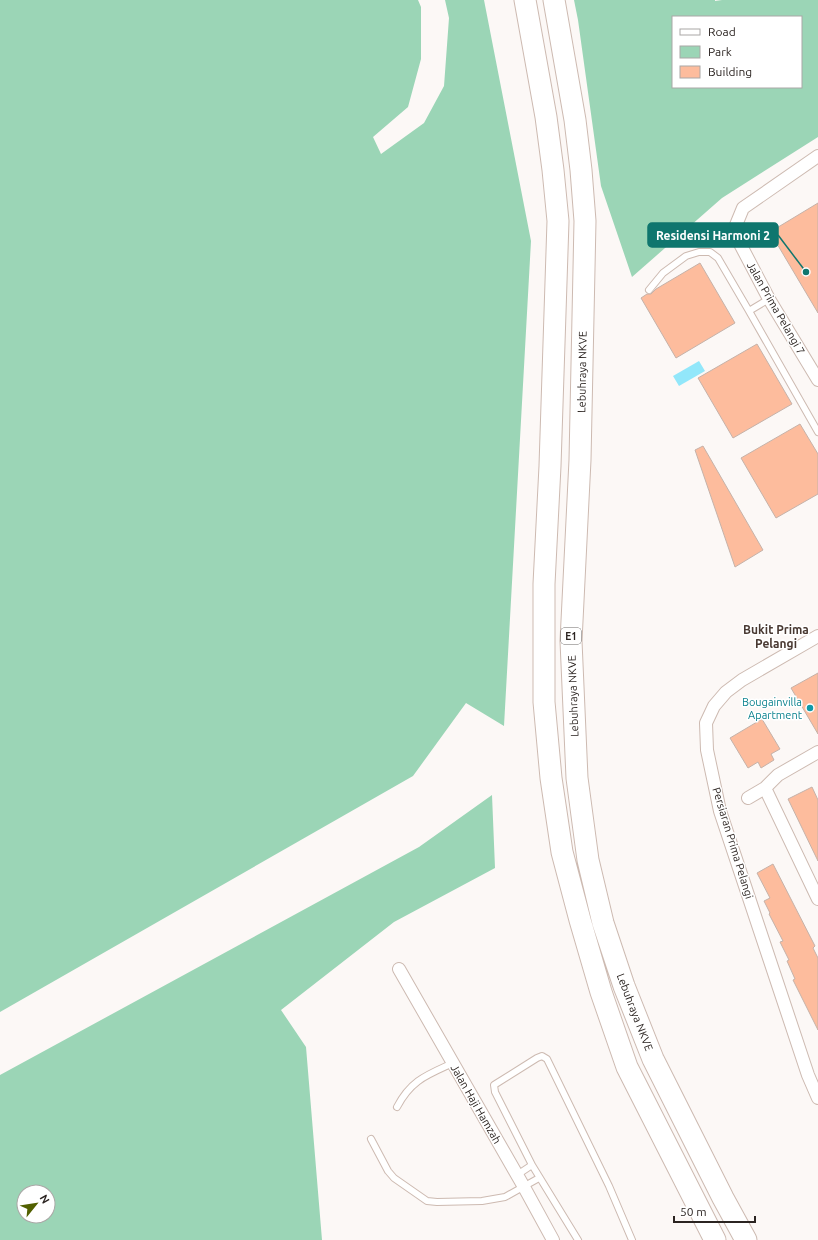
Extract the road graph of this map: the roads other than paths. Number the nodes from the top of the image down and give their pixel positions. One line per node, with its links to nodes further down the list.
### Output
1 (525, 0): 26 (highway)
2 (554, 0): 27 (highway, Lebuhraya NKVE / E1)
3 (818, 156): 5 (street, Jalan Prima Pelangi 7)
4 (650, 290): 6 (lane)
5 (769, 299): 6 (lane); 7 (street, Jalan Prima Pelangi 7)
6 (749, 311): 8 (lane)
7 (818, 380)
8 (818, 432)
9 (818, 636): 16 (street, Persiaran Prima Pelangi)
10 (818, 752): 11 (street)
11 (765, 788): 12 (street); 13 (street)
12 (748, 798)
13 (818, 899)
14 (399, 968): 15 (street, Jalan Haji Hamzah)
15 (453, 1063): 17 (lane); 20 (street, Jalan Haji Hamzah)
16 (818, 1098)
17 (397, 1107)
18 (371, 1139): 22 (lane)
19 (532, 1165): 20 (lane); 21 (lane); 25 (lane)
20 (517, 1175): 22 (street, Jalan Haji Hamzah)
21 (539, 1178): 22 (lane); 24 (lane)
22 (524, 1187): 23 (street, Jalan Haji Hamzah)
23 (553, 1240)
24 (578, 1240)
25 (632, 1240)
26 (715, 1240)
27 (746, 1240)

